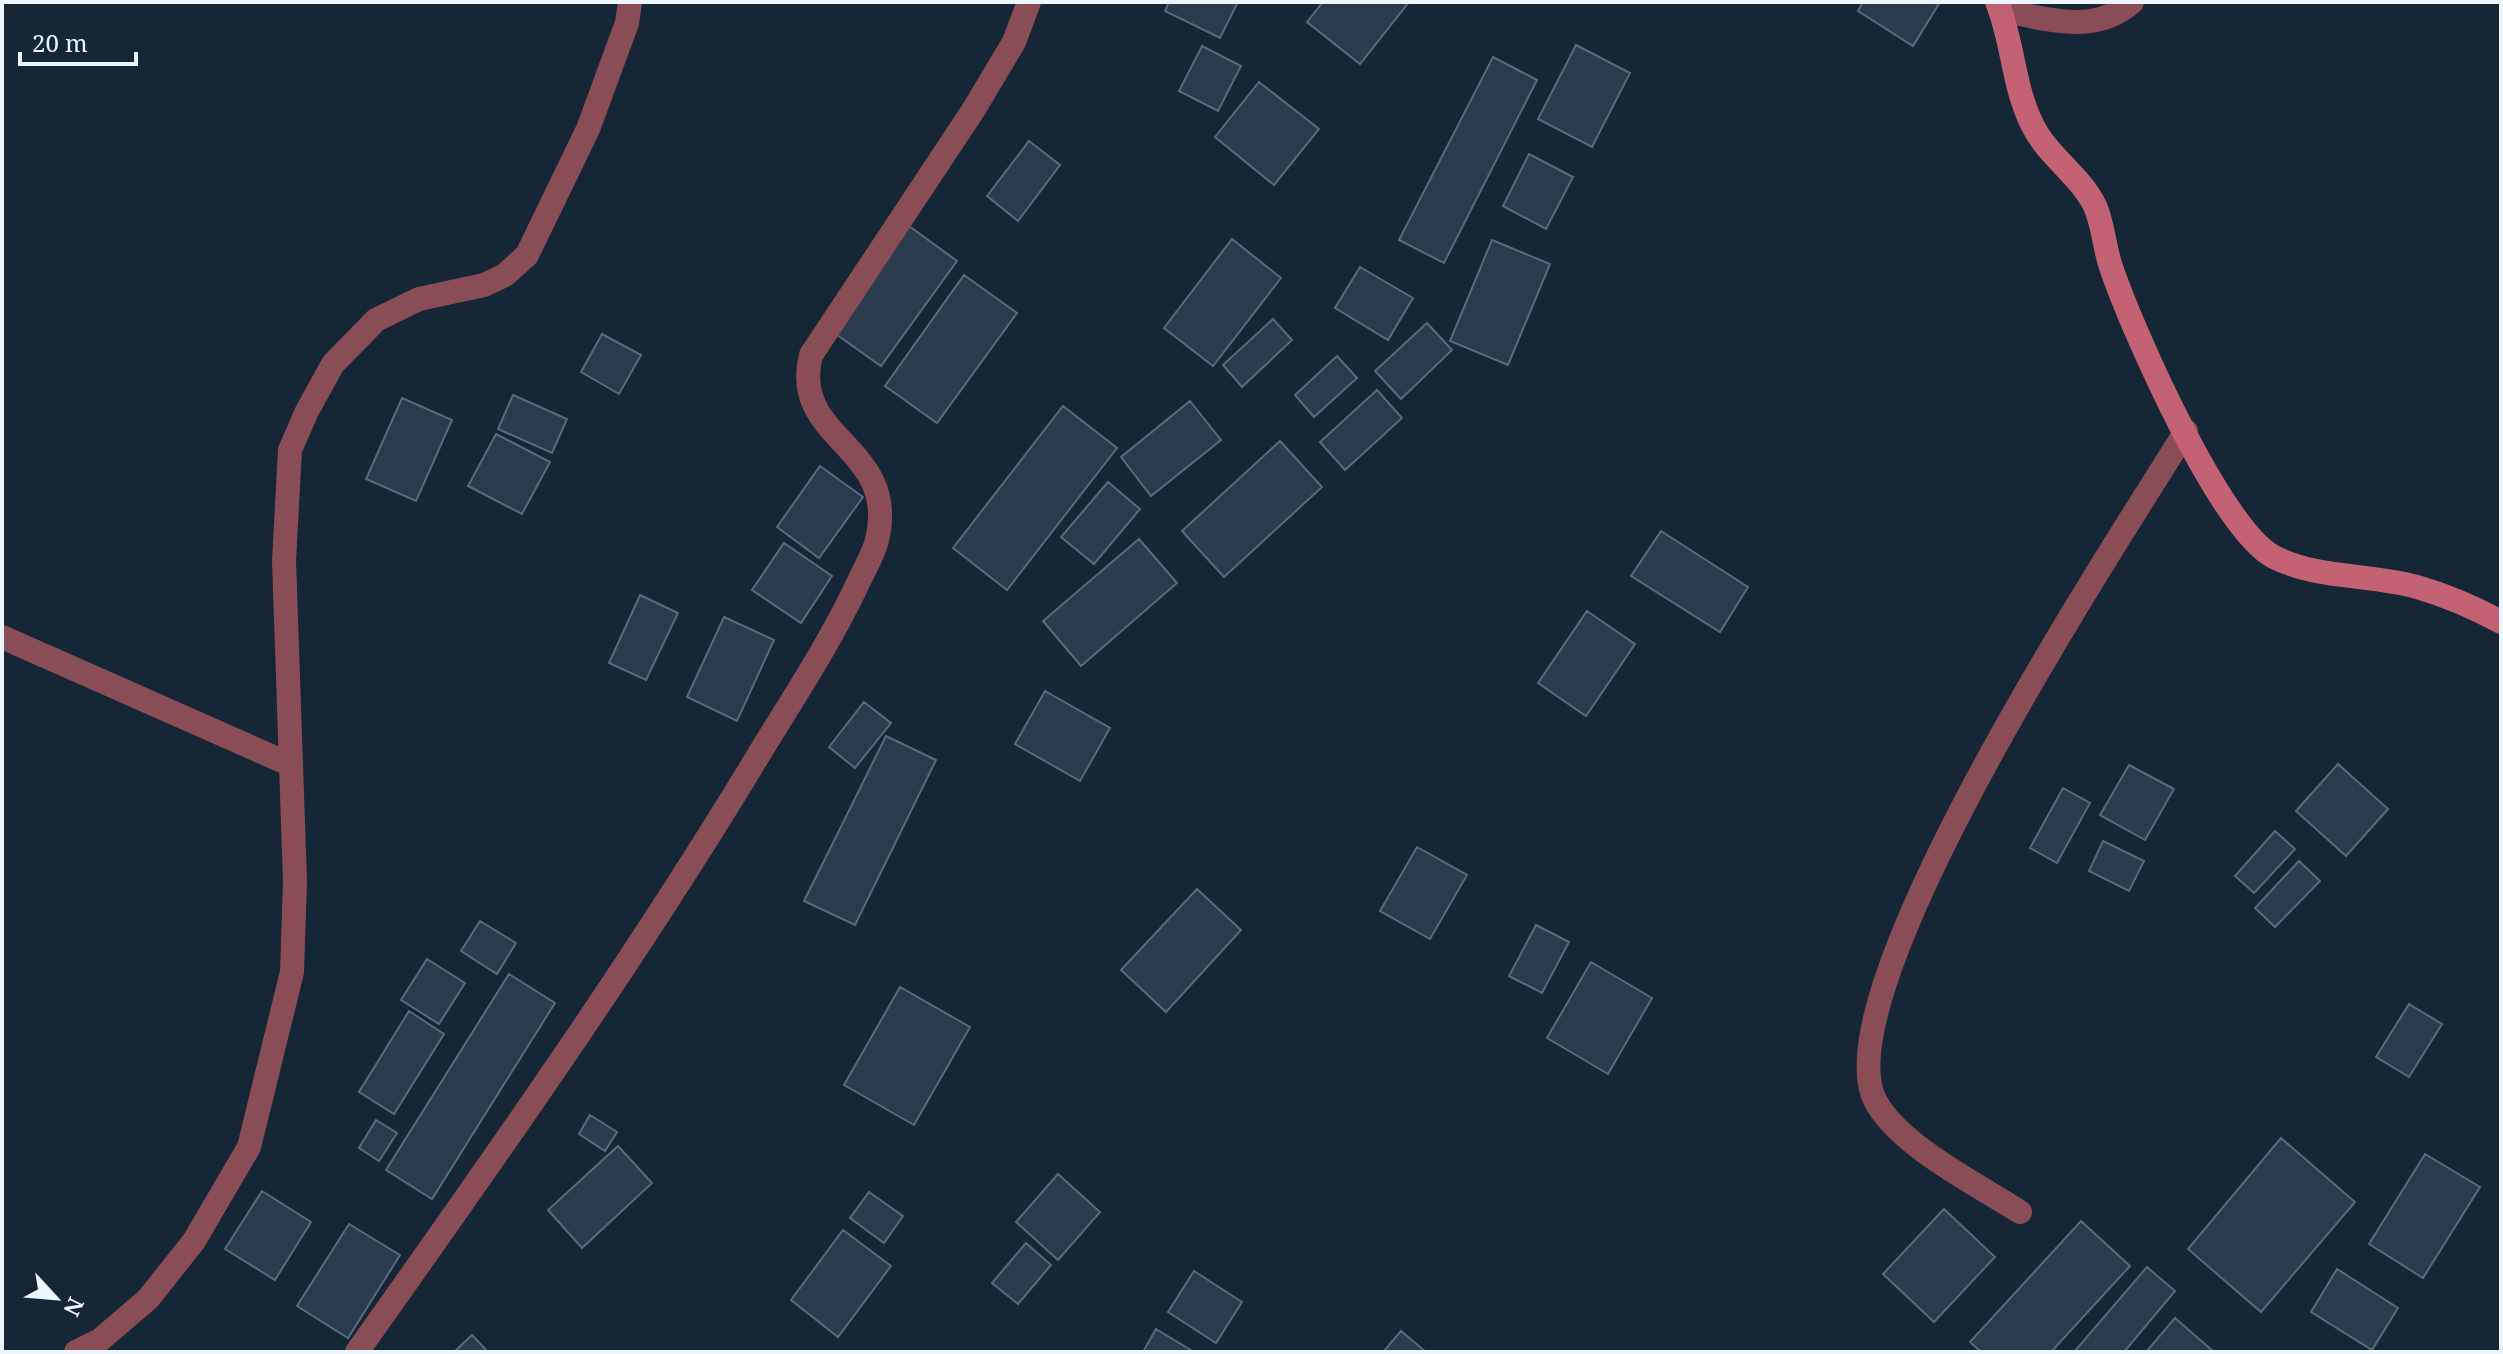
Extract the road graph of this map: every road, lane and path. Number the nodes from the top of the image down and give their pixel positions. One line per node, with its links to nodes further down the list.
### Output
1 (630, 2): 8 (street)
2 (1029, 2): 11 (street)
3 (2132, 2): 4 (street)
4 (1999, 6): 5 (street)
5 (2186, 431): 6 (street); 9 (street)
6 (2501, 622)
7 (2, 637): 8 (street)
8 (289, 764): 10 (street)
9 (2020, 1212)
10 (76, 1352)
11 (357, 1352)

